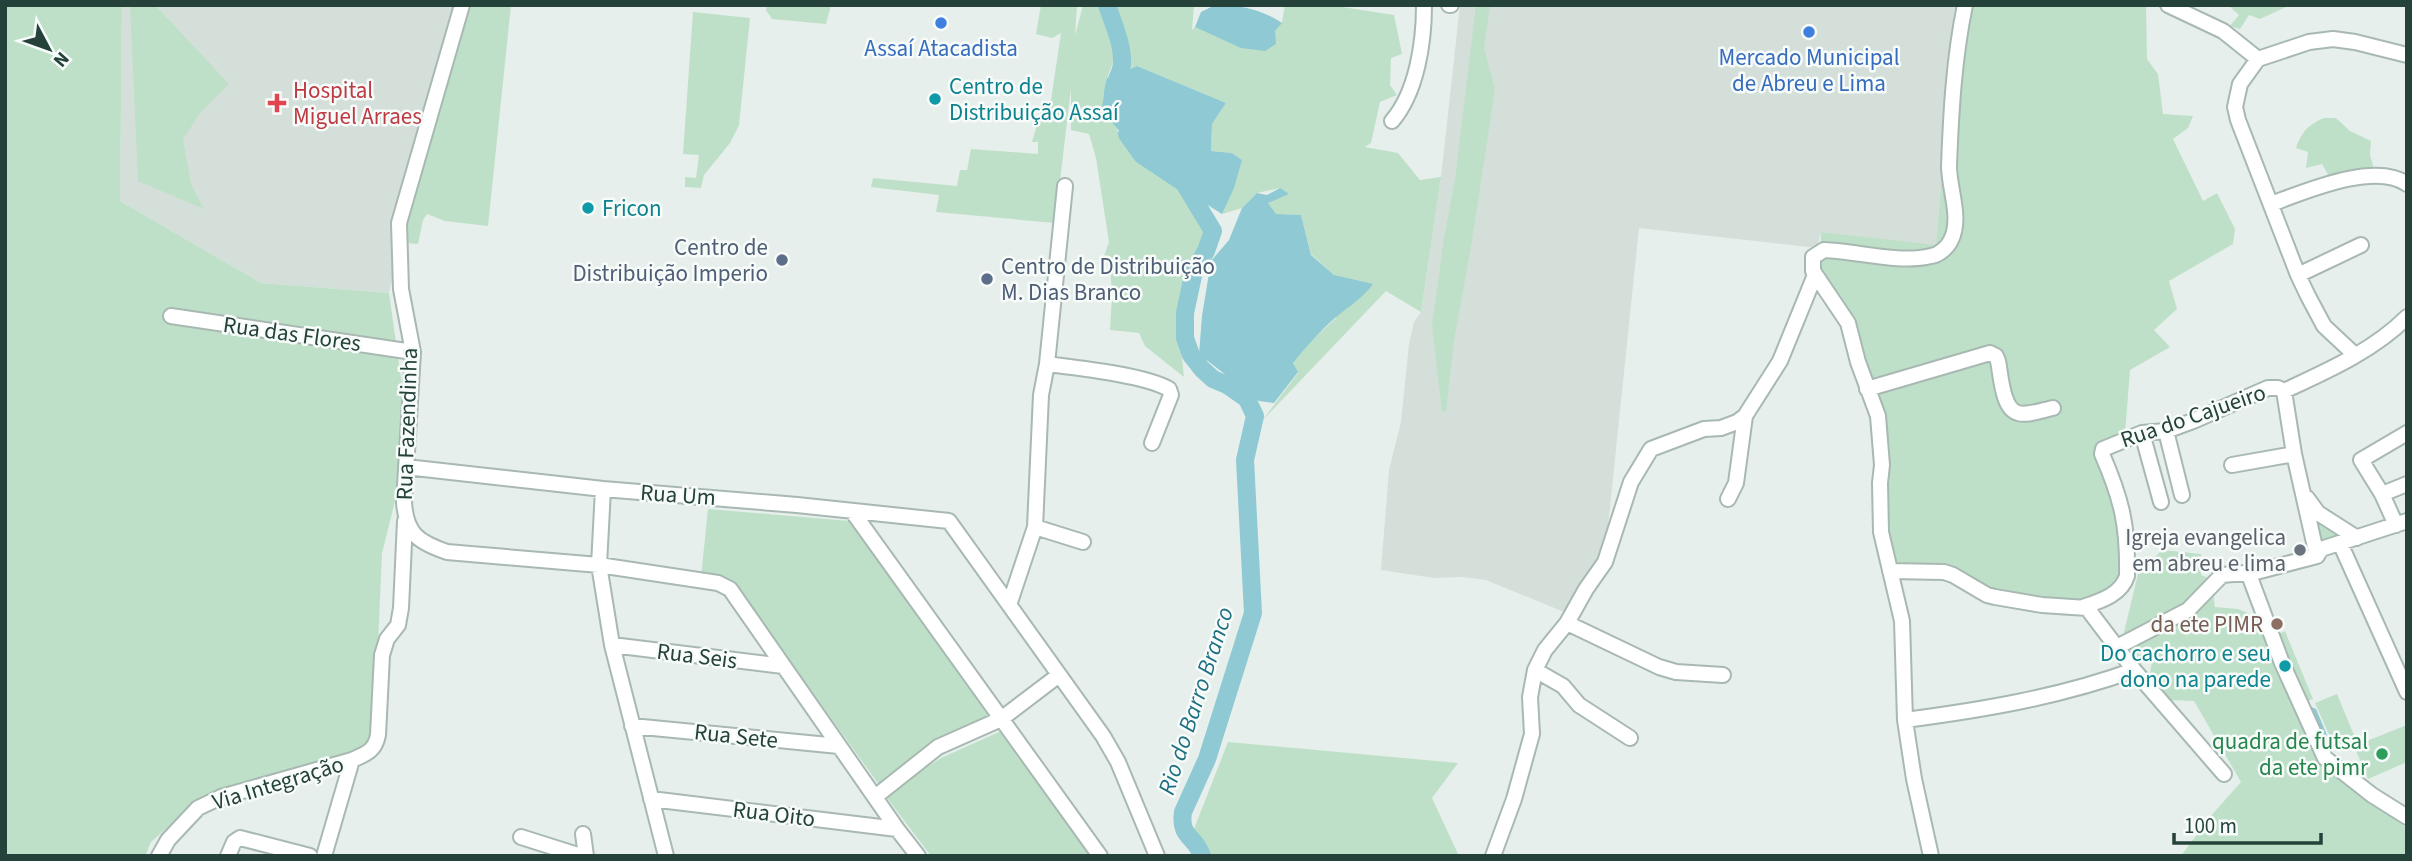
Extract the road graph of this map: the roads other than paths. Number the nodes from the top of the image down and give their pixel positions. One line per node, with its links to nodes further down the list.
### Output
1 (462, 5): 16 (street, Rua Fazendinha)
2 (1424, 5): 7 (street)
3 (1965, 5): 12 (street)
4 (2168, 5): 6 (street)
5 (2407, 55): 6 (street)
6 (2258, 59): 10 (street)
7 (1392, 121)
8 (2407, 184): 10 (street)
9 (1065, 186): 18 (street)
10 (2271, 204): 13 (street)
11 (2361, 245): 13 (street)
12 (1815, 275): 19 (street); 22 (street)
13 (2298, 275): 17 (street)
14 (171, 316): 16 (street, Rua das Flores)
15 (2407, 317): 17 (street, Rua do Cajueiro)
16 (413, 352): 29 (street, Rua Fazendinha)
17 (2355, 355): 20 (street, Rua do Cajueiro)
18 (1047, 364): 26 (street); 40 (street)
19 (1867, 389): 21 (street); 46 (street)
20 (2284, 391): 23 (street, Rua do Cajueiro); 27 (street)
21 (2053, 408)
22 (1745, 416): 35 (street); 50 (street)
23 (2166, 430): 24 (street, Rua do Cajueiro); 34 (street)
24 (2142, 433): 36 (street); 49 (street, Rua do Cajueiro)
25 (2407, 433): 33 (street)
26 (1152, 443)
27 (2294, 454): 28 (street); 32 (street)
28 (2232, 465)
29 (406, 467): 31 (street, Rua Um); 38 (street, Rua Fazendinha)
30 (2407, 484): 33 (street)
31 (603, 489): 37 (street, Rua Um); 45 (street)
32 (2303, 493): 41 (street); 44 (street)
33 (2382, 494): 39 (street)
34 (2182, 495)
35 (1728, 499)
36 (2161, 502)
37 (852, 512): 48 (street, Rua Um); 59 (street)
38 (405, 520): 45 (street, Rua Fazendinha); 64 (street, Via Integração)
39 (2401, 523): 41 (street)
40 (1035, 527): 42 (street); 48 (street)
41 (2357, 538): 43 (street)
42 (1083, 542)
43 (2340, 543): 44 (street); 58 (street)
44 (2317, 556): 47 (street)
45 (599, 565): 51 (street); 53 (street, Rua Fazendinha)
46 (1890, 571): 49 (street); 60 (street)
47 (2252, 572): 52 (street); 68 (street)
48 (1009, 605): 57 (street)
49 (2084, 607): 52 (street)
50 (1567, 623): 54 (street); 56 (street)
51 (612, 645): 53 (street, Rua Seis); 61 (street)
52 (2117, 646): 55 (street)
53 (783, 666): 63 (street, Rua Fazendinha)
54 (1535, 670): 62 (street); 81 (street)
55 (2134, 670): 60 (street); 65 (street)
56 (1723, 674)
57 (1059, 675): 59 (street); 80 (street)
58 (2407, 692)
59 (1001, 719): 66 (street); 79 (street)
60 (1905, 720): 82 (street)
61 (632, 726): 63 (street, Rua Sete); 67 (street)
62 (1630, 738)
63 (839, 746): 66 (street, Rua Fazendinha)
64 (352, 760): 72 (street, Via Integração); 75 (street)
65 (2224, 774)
66 (875, 797): 69 (street, Rua Fazendinha)
67 (651, 799): 69 (street, Rua Oito); 77 (street)
68 (2407, 817)
69 (897, 829): 78 (street, Rua Fazendinha)
70 (583, 834): 76 (street)
71 (521, 837): 76 (street)
72 (159, 856)
73 (228, 856): 74 (street)
74 (310, 856)
75 (324, 856)
76 (584, 856)
77 (666, 856)
78 (918, 856)
79 (1100, 856)
80 (1157, 856)
81 (1493, 856)
82 (1931, 856)

